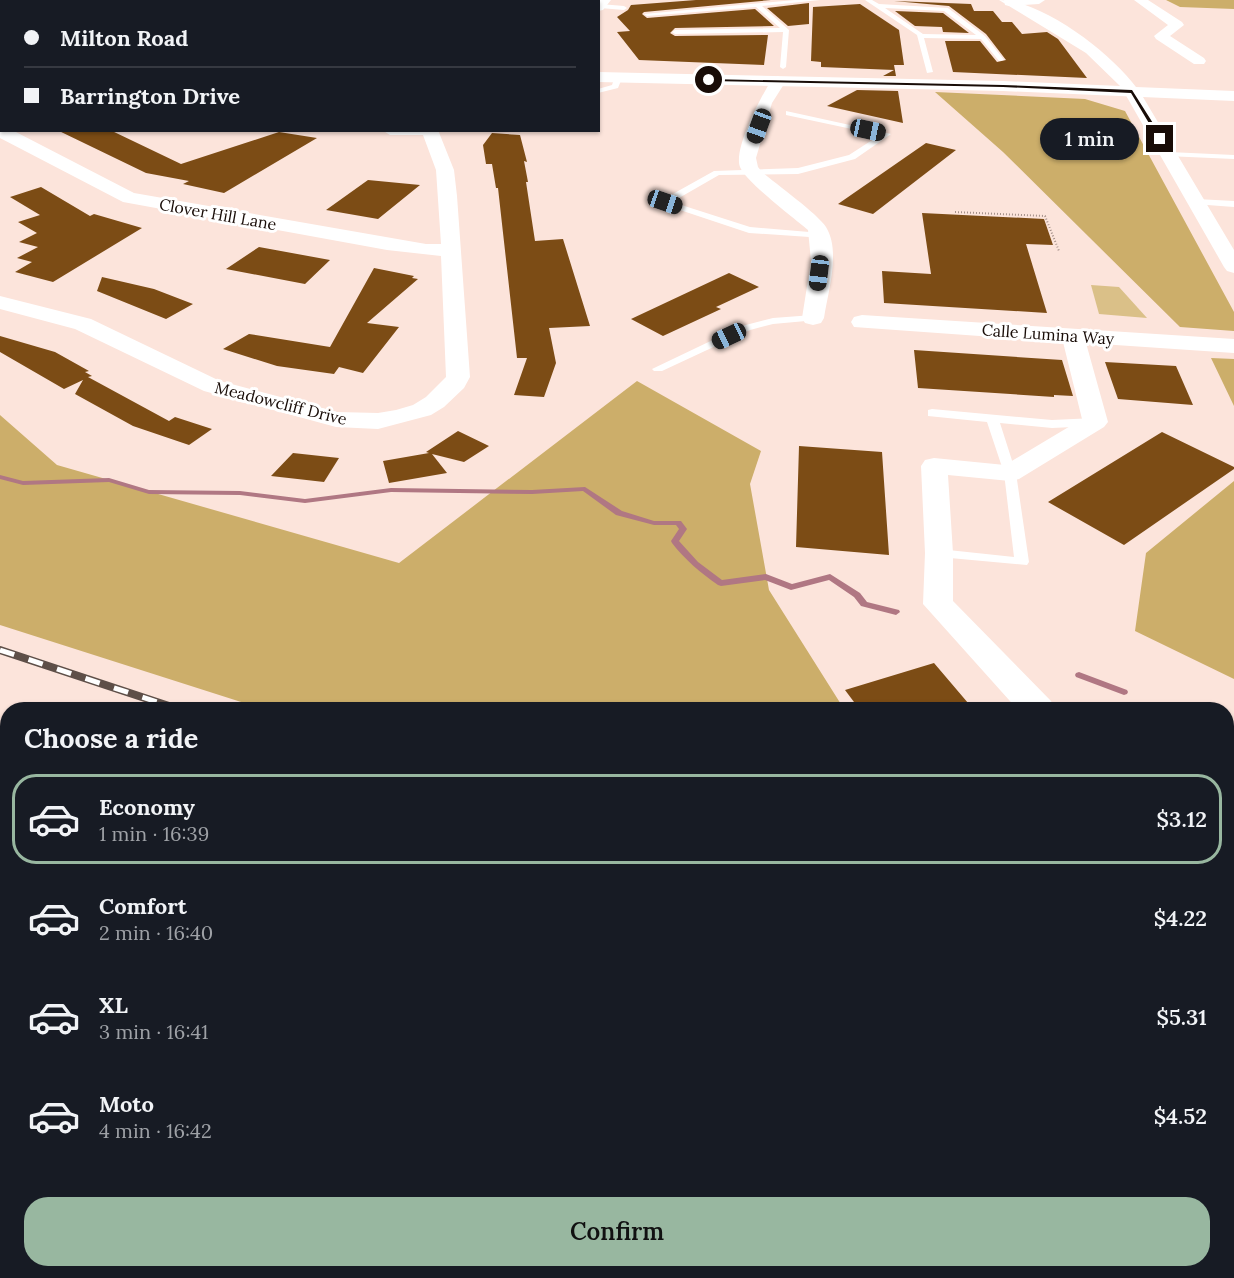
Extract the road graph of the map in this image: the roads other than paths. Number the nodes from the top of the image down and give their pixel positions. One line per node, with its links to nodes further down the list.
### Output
1 (717, 0): 10 (lane)
2 (817, 0): 8 (lane)
3 (868, 0): 9 (lane)
4 (1039, 0): 6 (street)
5 (1140, 0): 18 (street)
6 (1007, 1): 24 (street)
7 (600, 5): 11 (lane)
8 (757, 5): 10 (lane); 13 (lane)
9 (878, 6): 15 (lane); 16 (lane)
10 (726, 7): 12 (lane)
11 (624, 8)
12 (647, 14)
13 (786, 30): 14 (lane); 20 (lane)
14 (675, 32)
15 (921, 36): 16 (lane); 19 (lane)
16 (983, 37): 17 (lane)
17 (1001, 60)
18 (1199, 61)
19 (929, 72)
20 (780, 74): 22 (street); 24 (street); 31 (street)
21 (600, 77): 22 (street)
22 (618, 78): 23 (lane)
23 (600, 90)
24 (1132, 92): 25 (street); 29 (street)
25 (1234, 96)
26 (789, 113): 31 (lane)
27 (2, 132): 35 (street, Clover Hill Lane)
28 (431, 132): 35 (street, Meadowcliff Drive)
29 (1169, 153): 30 (lane); 32 (street)
30 (1234, 157)
31 (752, 172): 34 (street); 34 (lane)
32 (1197, 202): 33 (lane); 36 (street)
33 (1234, 204)
34 (820, 236): 38 (street)
35 (452, 250): 37 (street, Meadowcliff Drive)
36 (1234, 267)
37 (0, 302)
38 (813, 318): 42 (lane)
39 (862, 322): 40 (street, Calle Lumina Way)
40 (1073, 336): 41 (street, Calle Lumina Way); 45 (street)
41 (1234, 346)
42 (658, 369)
43 (932, 413): 44 (lane)
44 (992, 418): 45 (lane); 46 (lane)
45 (1095, 422): 46 (street)
46 (1010, 473): 47 (street); 47 (lane)
47 (939, 553): 48 (street)
48 (1031, 702)

